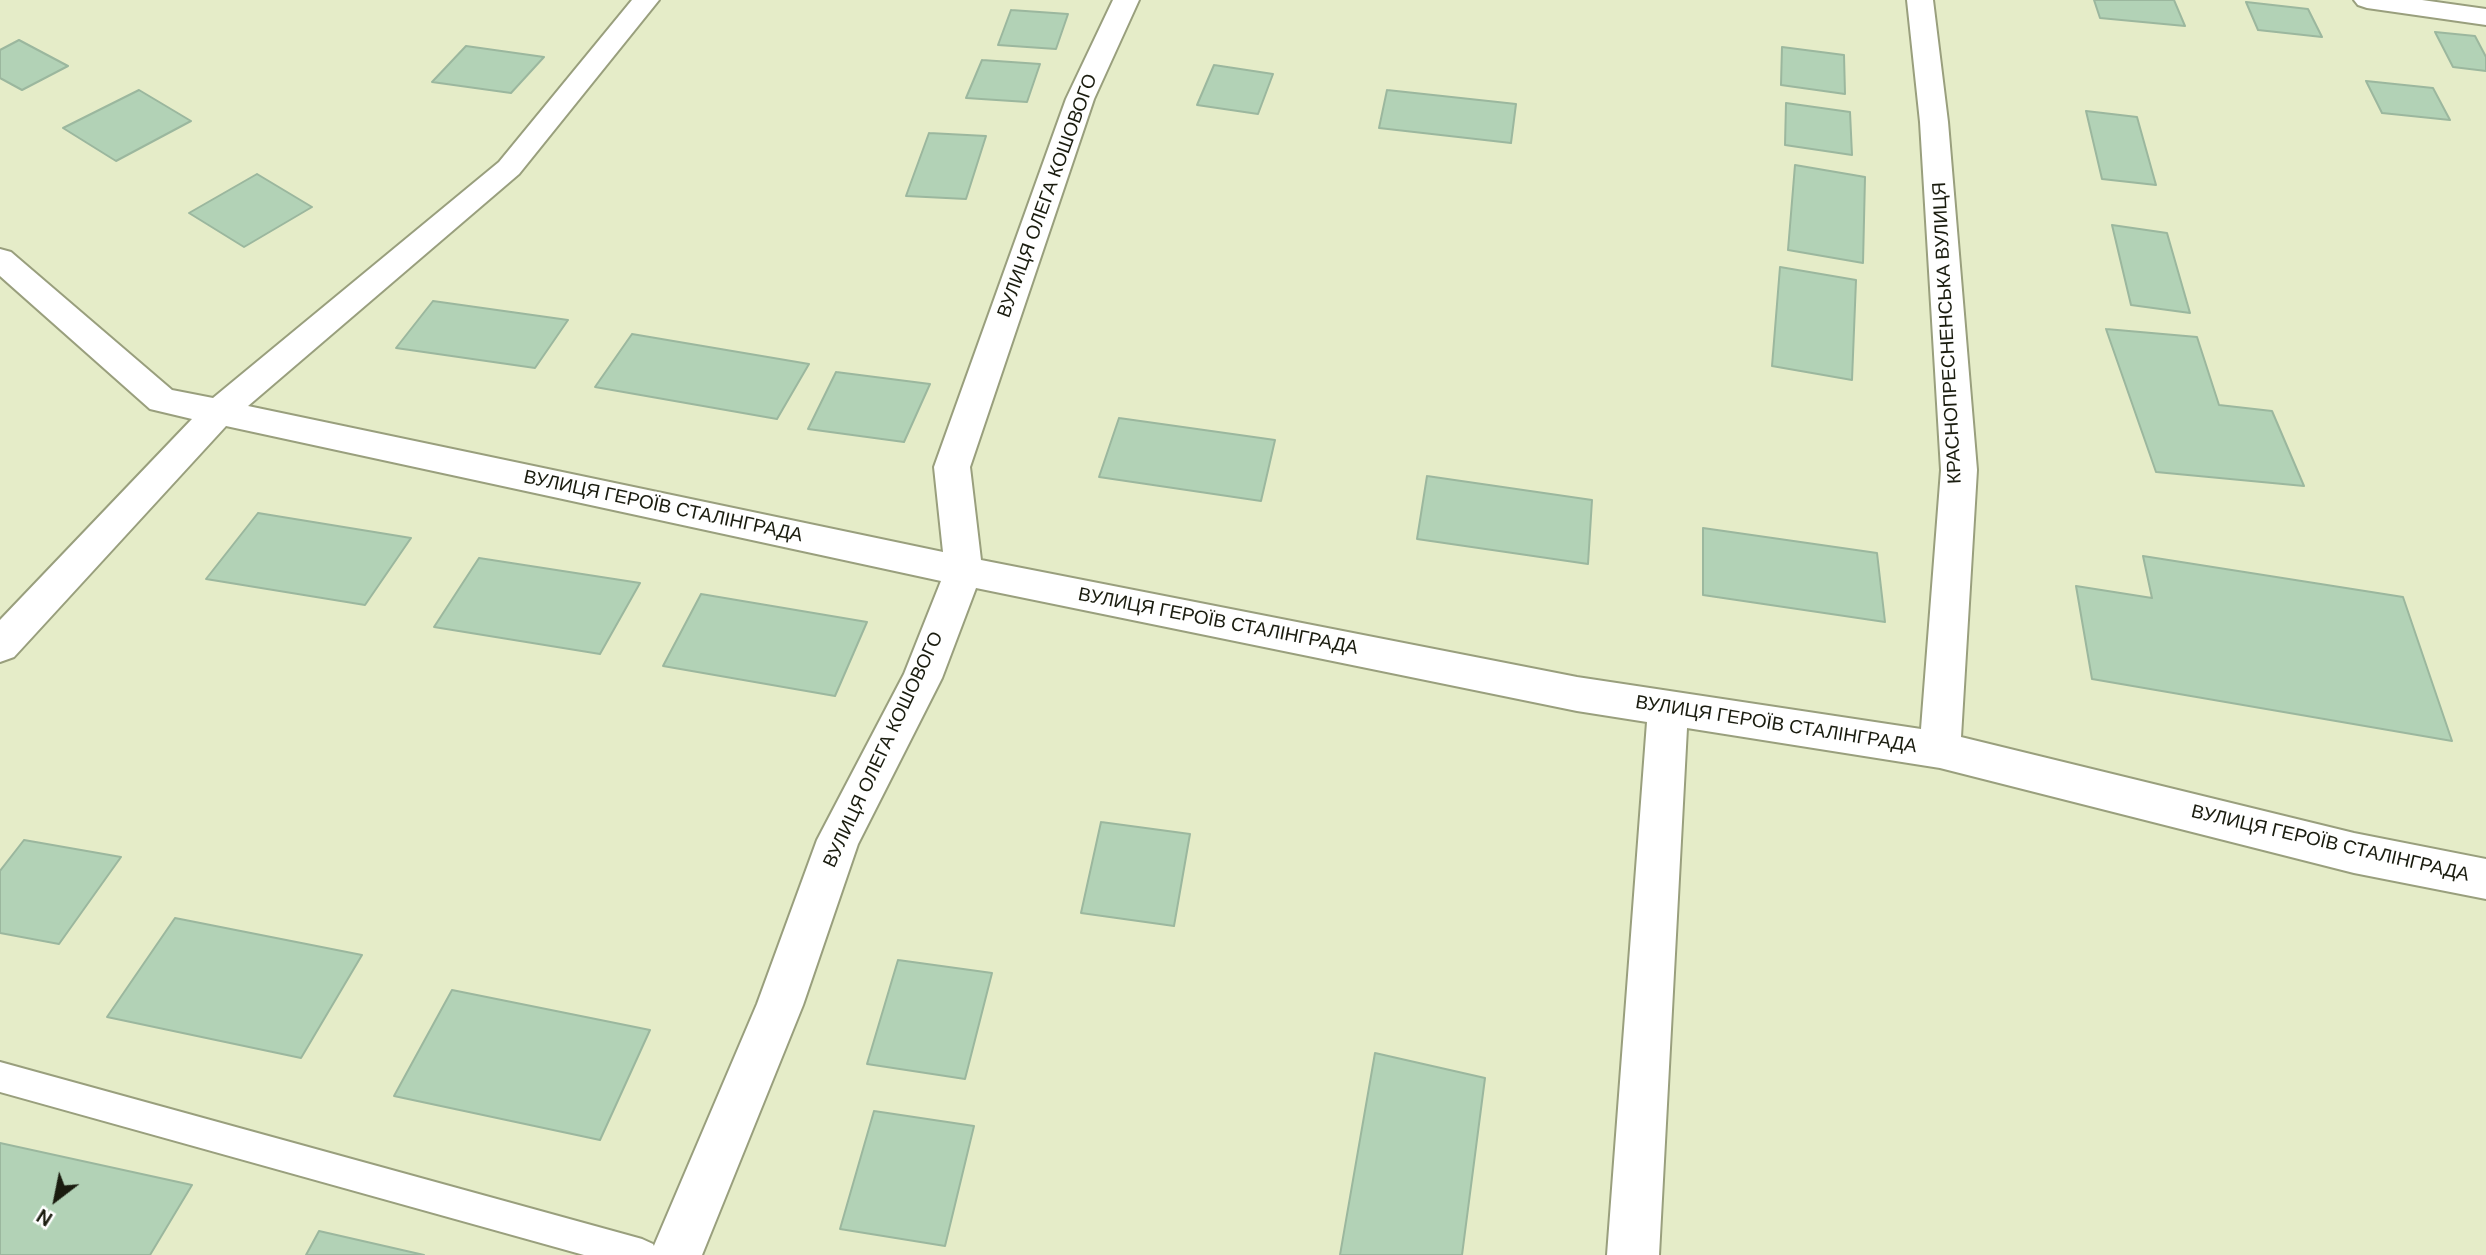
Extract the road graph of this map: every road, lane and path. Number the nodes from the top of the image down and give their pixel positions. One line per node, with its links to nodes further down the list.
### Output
1 (646, 0): 7 (street)
2 (1126, 0): 8 (street, ВУЛИЦЯ ОЛЕГА КОШОВОГО)
3 (1920, 0): 11 (street, КРАСНОПРЕСНЕНСЬКА ВУЛИЦЯ)
4 (2367, 0): 5 (street)
5 (2486, 17)
6 (0, 258): 7 (street, ВУЛИЦЯ ГЕРОЇВ СТАЛІНГРАДА)
7 (219, 412): 8 (street, ВУЛИЦЯ ГЕРОЇВ СТАЛІНГРАДА); 9 (street)
8 (964, 571): 10 (street, ВУЛИЦЯ ГЕРОЇВ СТАЛІНГРАДА); 15 (street, ВУЛИЦЯ ОЛЕГА КОШОВОГО)
9 (0, 646)
10 (1668, 708): 11 (street, ВУЛИЦЯ ГЕРОЇВ СТАЛІНГРАДА); 16 (street)
11 (1940, 750): 12 (street, ВУЛИЦЯ ГЕРОЇВ СТАЛІНГРАДА)
12 (2486, 879)
13 (0, 1077): 14 (lane)
14 (642, 1255)
15 (676, 1255)
16 (1633, 1255)

